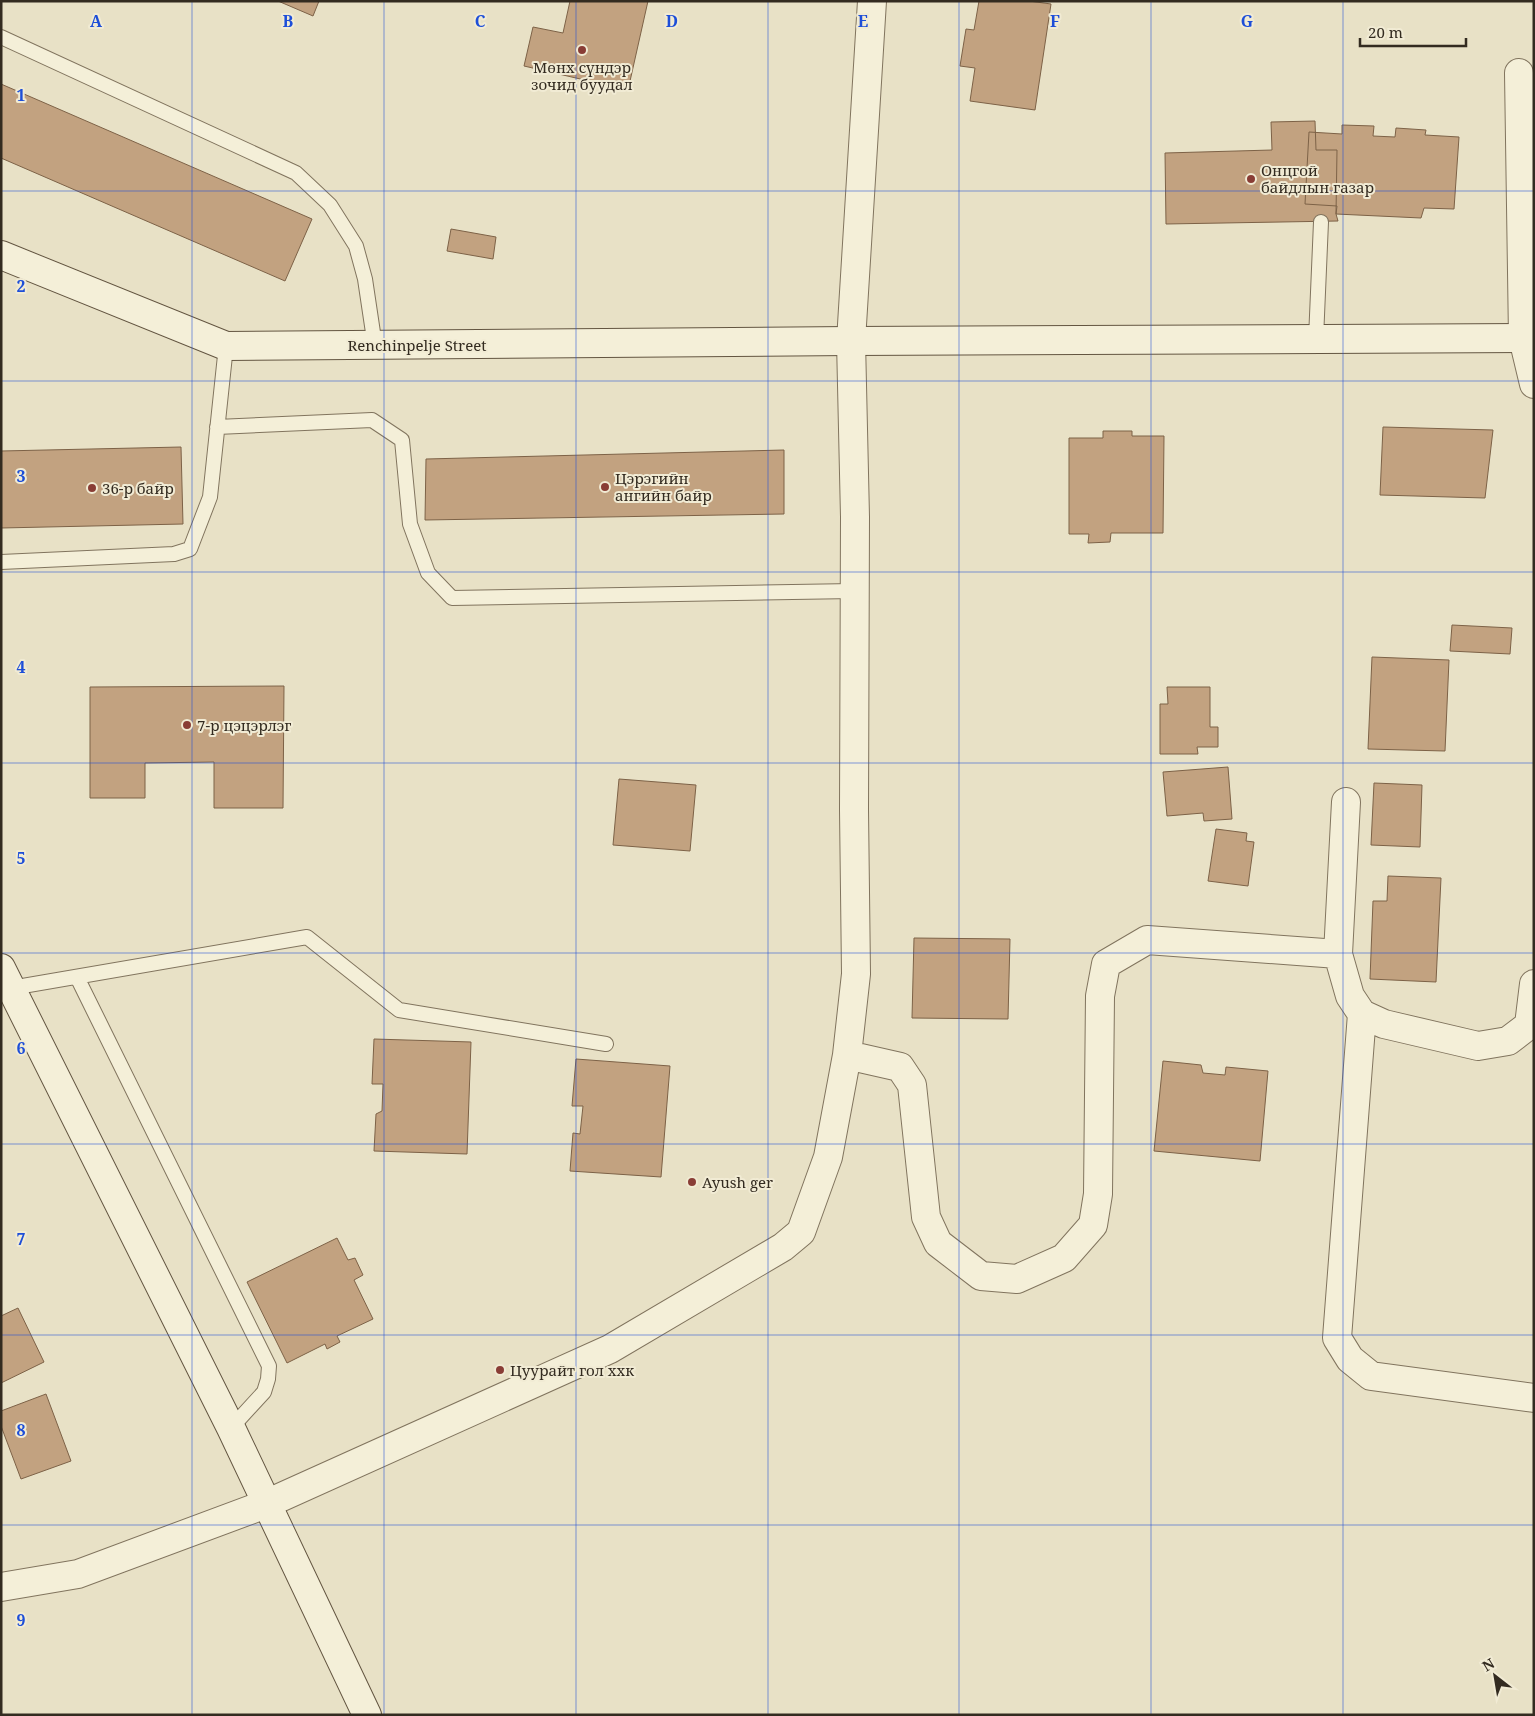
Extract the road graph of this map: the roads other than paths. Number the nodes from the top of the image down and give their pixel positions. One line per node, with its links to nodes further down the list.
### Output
1 (872, 1): 8 (street)
2 (1, 37): 10 (lane)
3 (1519, 73): 6 (street)
4 (1321, 222): 7 (lane)
5 (1, 255): 9 (street, Renchinpelje Street)
6 (1528, 338): 7 (street, Renchinpelje Street); 11 (street)
7 (1316, 339): 8 (street, Renchinpelje Street)
8 (851, 341): 10 (street, Renchinpelje Street); 14 (street)
9 (226, 346): 10 (street, Renchinpelje Street); 12 (lane)
10 (375, 346)
11 (1534, 384)
12 (217, 427): 13 (lane); 14 (lane)
13 (1, 562)
14 (854, 591): 22 (street)
15 (1346, 802): 16 (street)
16 (1338, 954): 20 (street); 22 (street)
17 (77, 977): 18 (lane); 21 (lane); 24 (lane)
18 (6, 978): 24 (street)
19 (1534, 984): 20 (street)
20 (1362, 1014): 23 (street)
21 (606, 1044)
22 (847, 1056): 25 (street)
23 (1534, 1398)
24 (231, 1428): 25 (street)
25 (266, 1504): 26 (street); 27 (street)
26 (1, 1587)
27 (367, 1715)

